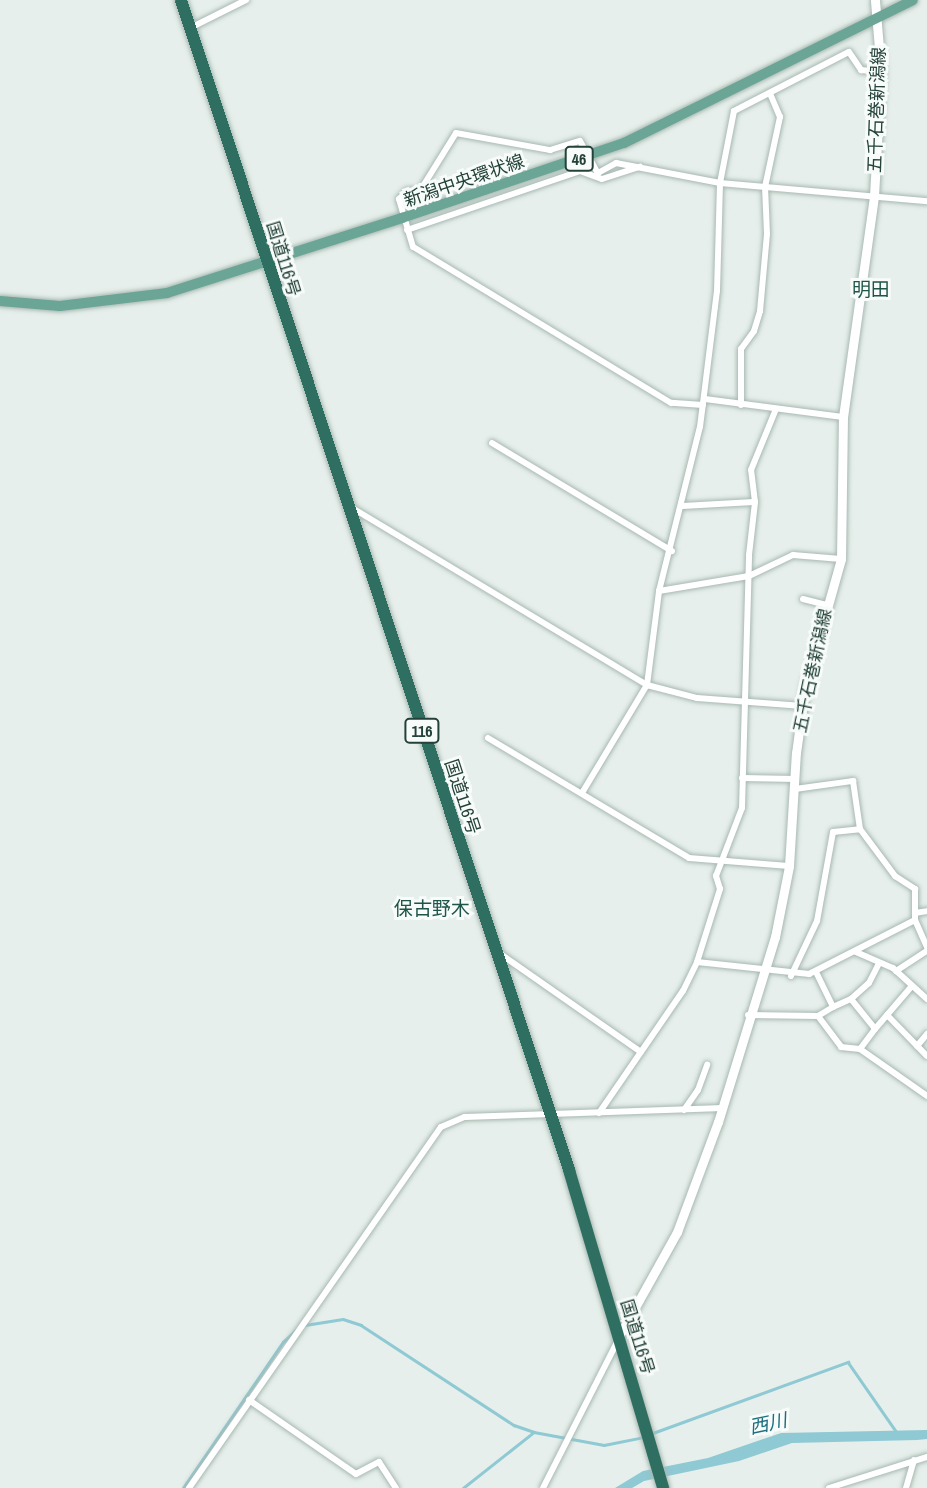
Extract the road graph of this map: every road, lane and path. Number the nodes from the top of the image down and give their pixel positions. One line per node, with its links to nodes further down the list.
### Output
1 (181, 0): 6 (highway, 国道116号 / 116)
2 (246, 0): 6 (street)
3 (875, 0): 5 (main road, 五千石巻新潟線)
4 (913, 0): 5 (main road, 新潟中央環状線 / 46)
5 (877, 18): 7 (main road, 五千石巻新潟線); 9 (main road, 新潟中央環状線 / 46)
6 (190, 28): 17 (highway, 国道116号 / 116)
7 (881, 72): 8 (street); 13 (main road, 五千石巻新潟線)
8 (770, 93): 11 (street); 12 (street)
9 (588, 156): 10 (street); 15 (main road, 新潟中央環状線 / 46); 15 (street)
10 (640, 167): 11 (street); 16 (street)
11 (720, 183): 12 (street); 19 (street)
12 (765, 187): 13 (street); 20 (street)
13 (874, 196): 14 (street); 22 (main road, 五千石巻新潟線)
14 (927, 201)
15 (402, 218): 16 (street); 17 (main road, 新潟中央環状線 / 46)
16 (407, 230): 19 (street)
17 (266, 263): 18 (main road, 新潟中央環状線 / 46); 25 (highway, 国道116号 / 116)
18 (0, 302)
19 (704, 402): 20 (street); 26 (street)
20 (741, 405): 21 (street)
21 (776, 410): 22 (street); 24 (street)
22 (843, 417): 28 (main road, 五千石巻新潟線)
23 (492, 443): 27 (street)
24 (755, 502): 26 (street); 29 (street)
25 (348, 505): 33 (street); 46 (highway, 国道116号 / 116)
26 (681, 506): 27 (street)
27 (671, 551): 30 (street)
28 (841, 559): 29 (street); 32 (main road, 五千石巻新潟線)
29 (749, 576): 30 (street); 34 (street)
30 (659, 591): 33 (street)
31 (803, 599): 32 (street)
32 (827, 605): 35 (main road, 五千石巻新潟線)
33 (647, 685): 34 (street); 39 (street)
34 (743, 701): 35 (street); 37 (street)
35 (803, 706): 38 (main road, 五千石巻新潟線)
36 (488, 738): 39 (street)
37 (742, 778): 38 (street); 41 (street)
38 (795, 784): 40 (street); 42 (main road, 五千石巻新潟線)
39 (582, 793): 41 (street)
40 (860, 829): 44 (street); 53 (street)
41 (720, 863): 42 (street); 48 (street)
42 (789, 866): 50 (main road, 五千石巻新潟線)
43 (927, 911): 44 (street)
44 (915, 917): 45 (street); 47 (street)
45 (927, 949): 51 (street)
46 (495, 951): 65 (street); 72 (highway, 国道116号 / 116)
47 (856, 953): 49 (street); 52 (street)
48 (696, 962): 50 (street); 65 (street)
49 (878, 965): 51 (street); 55 (street)
50 (763, 971): 53 (street); 58 (main road, 五千石巻新潟線)
51 (896, 971): 54 (street)
52 (816, 972): 53 (street); 57 (street)
53 (791, 976)
54 (911, 986): 56 (street); 59 (street)
55 (851, 999): 57 (street); 61 (street)
56 (927, 999)
57 (833, 1007): 60 (street)
58 (748, 1015): 60 (street); 69 (main road, 五千石巻新潟線)
59 (887, 1015): 61 (street); 63 (street)
60 (818, 1016): 64 (street)
61 (875, 1029): 64 (street)
62 (927, 1034): 63 (street)
63 (917, 1046): 66 (street)
64 (860, 1049): 68 (street)
65 (641, 1052): 71 (street)
66 (927, 1056)
67 (707, 1065): 70 (street)
68 (927, 1096)
69 (723, 1108): 70 (street); 73 (main road, 五千石巻新潟線)
70 (684, 1110): 71 (street)
71 (598, 1113): 72 (street)
72 (548, 1115): 73 (highway, 国道116号 / 116); 74 (street)
73 (618, 1338): 77 (highway, 国道116号 / 116); 80 (street)
74 (249, 1400): 78 (street); 79 (street)
75 (927, 1457): 76 (street)
76 (914, 1460): 81 (street); 82 (street)
77 (663, 1485)
78 (189, 1488)
79 (396, 1488)
80 (543, 1488)
81 (830, 1488)
82 (906, 1488)

